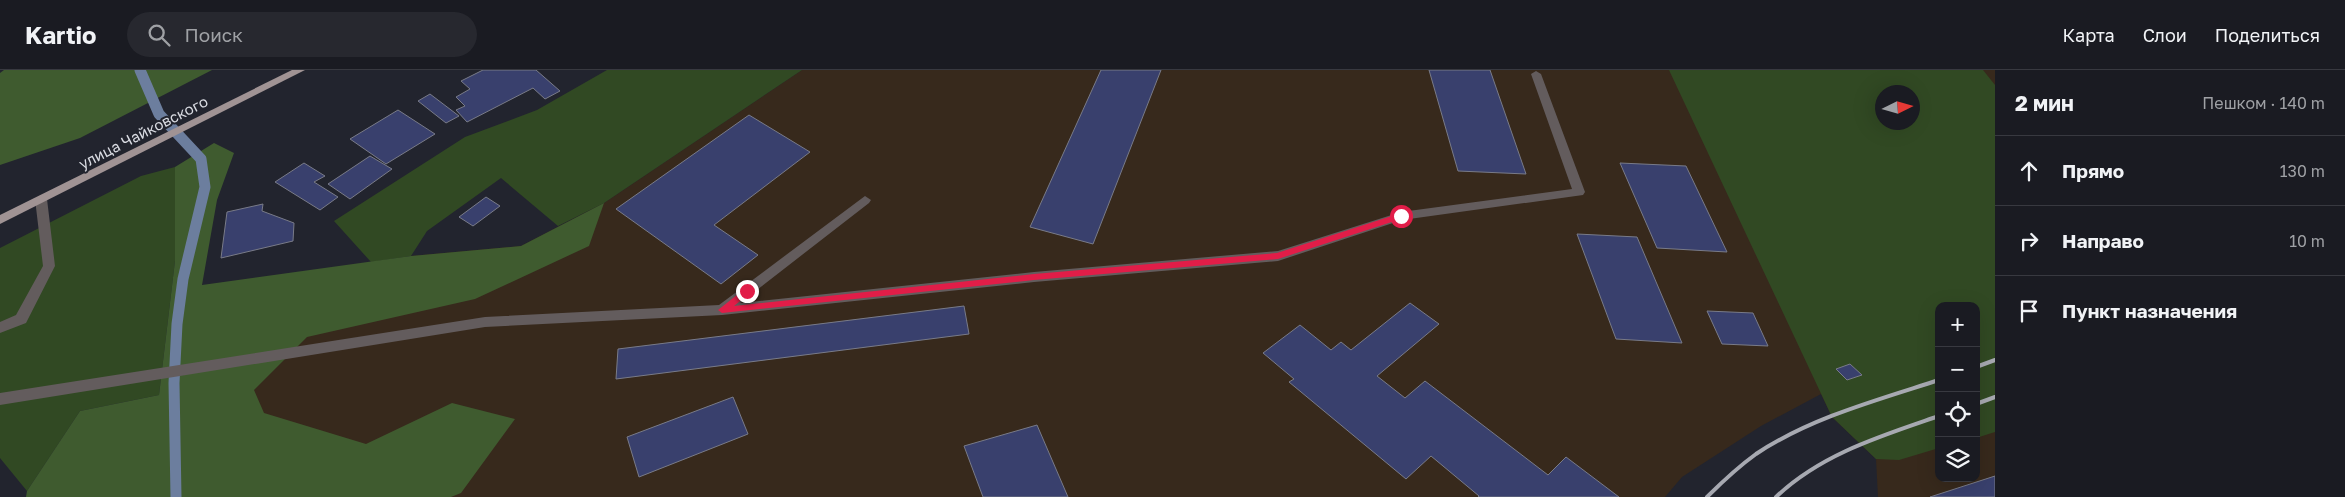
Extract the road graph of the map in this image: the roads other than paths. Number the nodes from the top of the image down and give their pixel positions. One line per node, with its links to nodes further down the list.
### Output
1 (300, 70): 3 (main road, улица Чайковского)
2 (1536, 74): 6 (lane)
3 (41, 200): 5 (main road, улица Чайковского); 7 (lane)
4 (865, 200): 6 (lane)
5 (0, 220)
6 (722, 310): 8 (lane)
7 (0, 328)
8 (0, 399)

